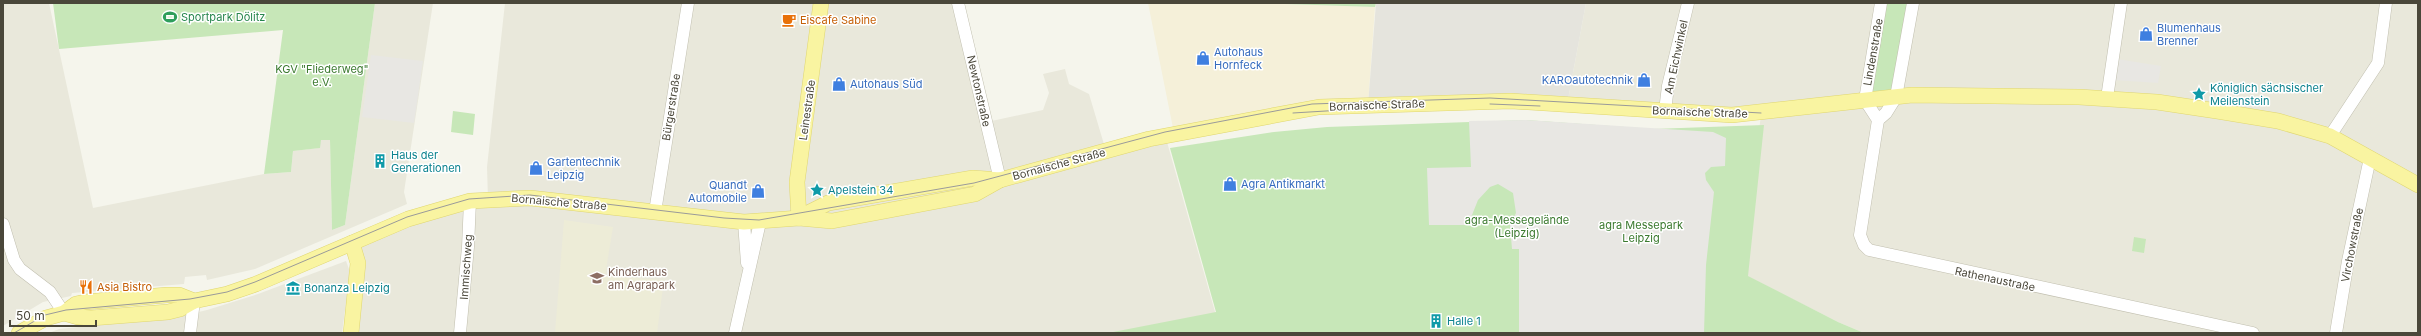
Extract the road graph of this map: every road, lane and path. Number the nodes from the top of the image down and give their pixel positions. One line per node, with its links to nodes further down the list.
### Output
1 (688, 3): 19 (street, Bürgerstraße)
2 (821, 3): 20 (main road, Leinestraße)
3 (958, 3): 16 (street, Newtonstraße)
4 (1688, 3): 12 (street, Am Eichwinkel)
5 (1882, 3): 11 (street, Lindenstraße)
6 (1913, 3): 9 (street)
7 (2121, 3): 10 (street)
8 (2386, 3): 14 (street)
9 (1896, 97): 10 (main road, Bornaische Straße); 11 (main road, Bornaische Straße); 13 (street)
10 (2106, 98): 14 (main road, Bornaische Straße)
11 (1865, 100): 12 (main road, Bornaische Straße); 13 (street)
12 (1665, 111): 16 (main road, Bornaische Straße)
13 (1878, 120): 33 (street, Rathenaustraße)
14 (2330, 136): 15 (main road, Bornaische Straße)
15 (2370, 158): 17 (main road, Bornaische Straße); 34 (street, Virchowstraße)
16 (1000, 180): 20 (main road, Bornaische Straße)
17 (2418, 185)
18 (470, 201): 19 (main road, Bornaische Straße); 24 (main road, Bornaische Straße); 31 (street, Immischweg)
19 (655, 212): 21 (main road, Bornaische Straße)
20 (799, 218): 22 (main road, Bornaische Straße)
21 (744, 222): 22 (main road, Bornaische Straße); 25 (street)
22 (760, 222): 25 (street)
23 (3, 224): 27 (street)
24 (352, 243): 26 (main road, Bornaische Straße); 30 (main road)
25 (750, 274): 32 (street)
26 (194, 301): 27 (main road, Bornaische Straße); 29 (street)
27 (64, 313): 28 (main road, Bornaische Straße)
28 (19, 333)
29 (190, 333)
30 (351, 333)
31 (460, 333)
32 (735, 333)
33 (2253, 333)
34 (2336, 333)

